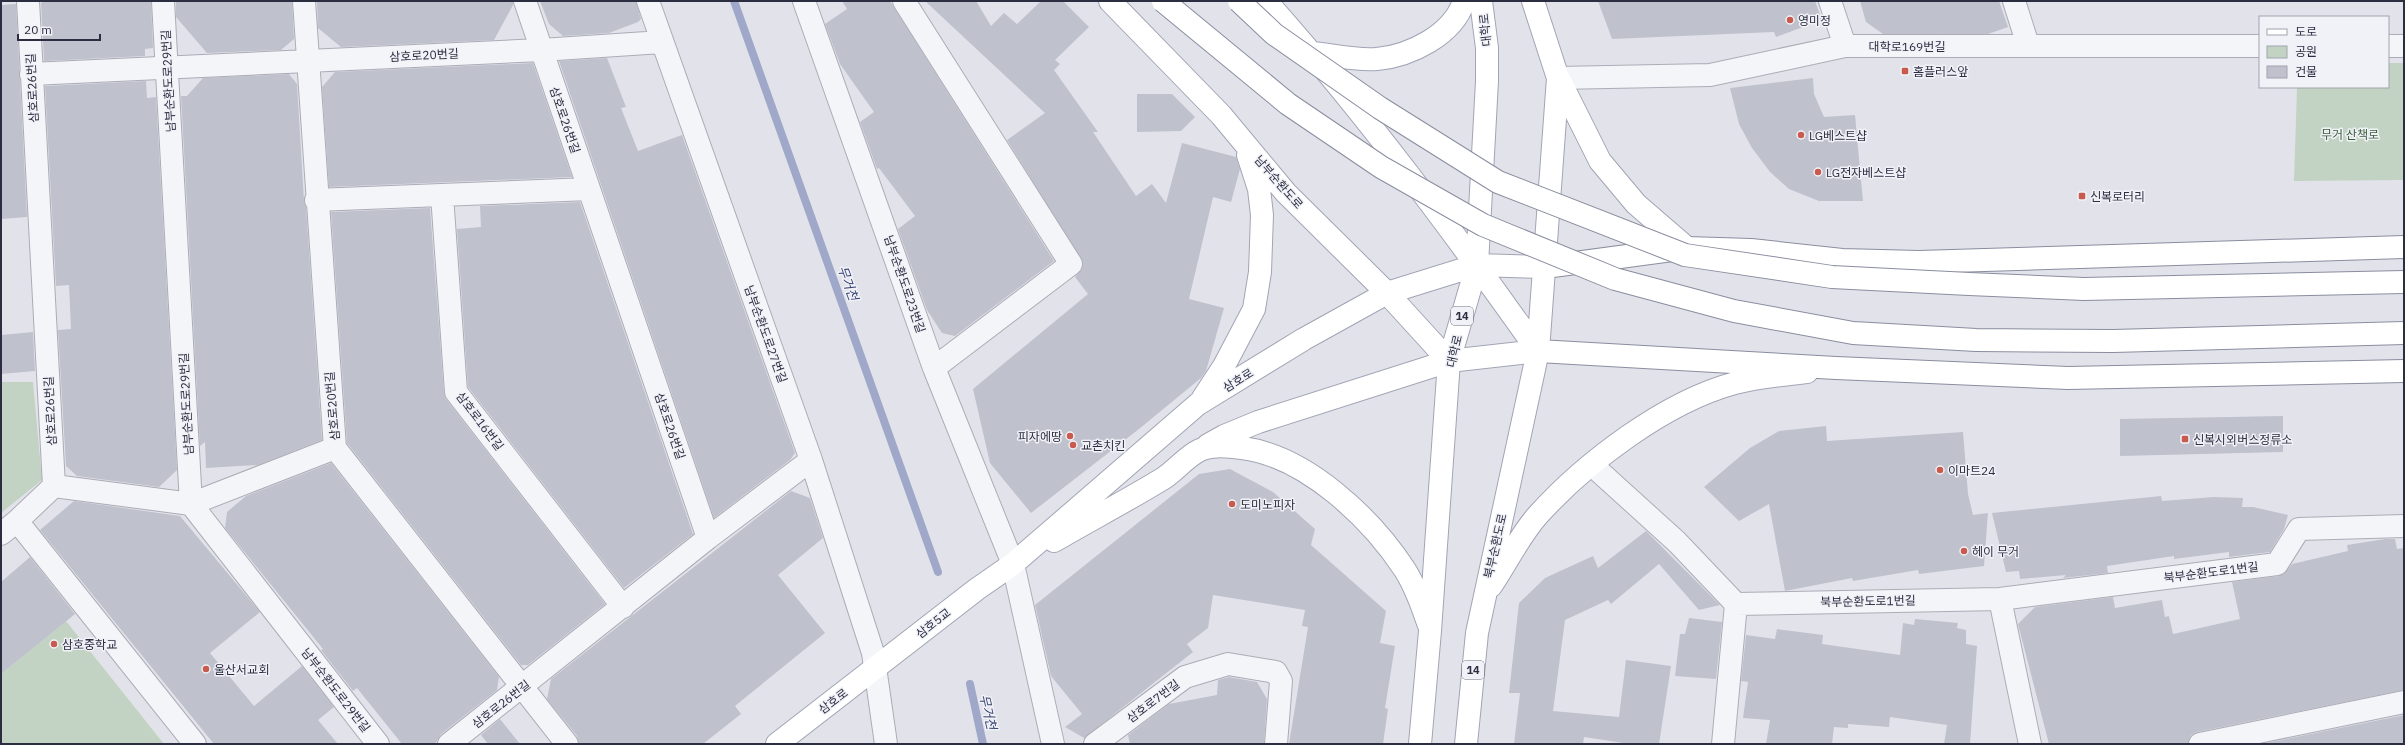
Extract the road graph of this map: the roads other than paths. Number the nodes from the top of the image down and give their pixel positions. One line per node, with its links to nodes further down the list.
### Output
1 (28, 1): 27 (street, 삼호로26번길)
2 (163, 1): 26 (street, 남부순환도로29번길)
3 (304, 1): 25 (street, 삼호로20번길)
4 (525, 1): 23 (street, 삼호로26번길)
5 (648, 1): 17 (street, 남부순환도로27번길)
6 (804, 1): 42 (street, 남부순환도로23번길)
7 (904, 1): 42 (street)
8 (1110, 1): 29 (main road, 남부순환도로)
9 (1164, 1): 39 (main road, bridge)
10 (1239, 1): 37 (main road, bridge)
11 (1266, 1): 24 (main road)
12 (1464, 1): 24 (main road)
13 (1481, 1): 35 (main road, 대학로 / 14)
14 (1533, 1): 28 (main road, 14)
15 (1830, 1): 19 (street)
16 (2014, 1): 18 (street)
17 (662, 42): 23 (street, 삼호로20번길); 48 (street, 남부순환도로27번길)
18 (2028, 45): 19 (street, 대학로169번길); 20 (street, 대학로169번길)
19 (1845, 46): 28 (street, 대학로169번길)
20 (2259, 46)
21 (2389, 46): 22 (street)
22 (2404, 46)
23 (541, 50): 25 (street, 삼호로20번길); 30 (street, 삼호로26번길)
24 (1313, 53): 35 (main road)
25 (307, 61): 26 (street); 32 (street, 삼호로20번길)
26 (167, 68): 27 (street); 51 (street, 남부순환도로29번길)
27 (31, 74): 50 (street, 삼호로26번길)
28 (1558, 78): 34 (main road); 36 (main road, 14)
29 (1238, 134): 38 (main road, 남부순환도로); 45 (main road)
30 (589, 189): 31 (street); 54 (street, 삼호로26번길)
31 (442, 195): 32 (street); 60 (street, 삼호로16번길)
32 (316, 200): 46 (street, 삼호로20번길)
33 (2404, 247): 34 (main road, 삼호로)
34 (1687, 248): 36 (main road, 삼호로)
35 (1477, 265): 36 (main road, 삼호로); 38 (main road, 삼호로); 40 (main road); 41 (main road, 대학로 / 14)
36 (1544, 267): 40 (main road, 14)
37 (2404, 282)
38 (1387, 293): 41 (main road, 남부순환도로); 45 (main road, 삼호로)
39 (2404, 334)
40 (1538, 351): 41 (main road); 43 (main road); 57 (main road, 북부순환도로 / 14)
41 (1449, 361): 47 (main road); 61 (main road, 대학로 / 14)
42 (934, 368): 55 (street, 남부순환도로23번길)
43 (1836, 368): 44 (main road); 49 (main road)
44 (2404, 371)
45 (1198, 404): 55 (main road, 삼호로)
46 (335, 448): 51 (street); 63 (street, 삼호로20번길)
47 (1200, 450): 55 (main road); 61 (main road)
48 (811, 460): 54 (street); 62 (street, 남부순환도로27번길)
49 (1592, 465): 57 (main road); 59 (street)
50 (54, 486): 51 (street); 53 (street)
51 (191, 504): 66 (street, 남부순환도로29번길)
52 (2404, 526): 58 (street, 북부순환도로1번길)
53 (9, 527): 65 (street)
54 (708, 538): 60 (street, 삼호로26번길)
55 (1013, 564): 56 (main road, 삼호로); 71 (street)
56 (977, 589): 62 (main road, 삼호5교)
57 (1484, 597): 75 (main road, 북부순환도로 / 14)
58 (2000, 598): 59 (street, 북부순환도로1번길); 77 (street)
59 (1736, 604): 76 (street)
60 (623, 607): 63 (street, 삼호로26번길)
61 (1430, 631): 74 (main road, 14)
62 (882, 663): 69 (main road, 삼호로); 70 (street, 남부순환도로27번길)
63 (523, 687): 67 (street, 삼호로26번길); 68 (street, 삼호로20번길)
64 (2404, 702): 78 (street)
65 (195, 744)
66 (378, 744)
67 (449, 744)
68 (567, 744)
69 (777, 744)
70 (886, 744)
71 (1053, 744)
72 (1095, 744): 73 (street, 삼호로7번길)
73 (1276, 744)
74 (1420, 744)
75 (1466, 744)
76 (1723, 744)
77 (2030, 744)
78 (2200, 744)

